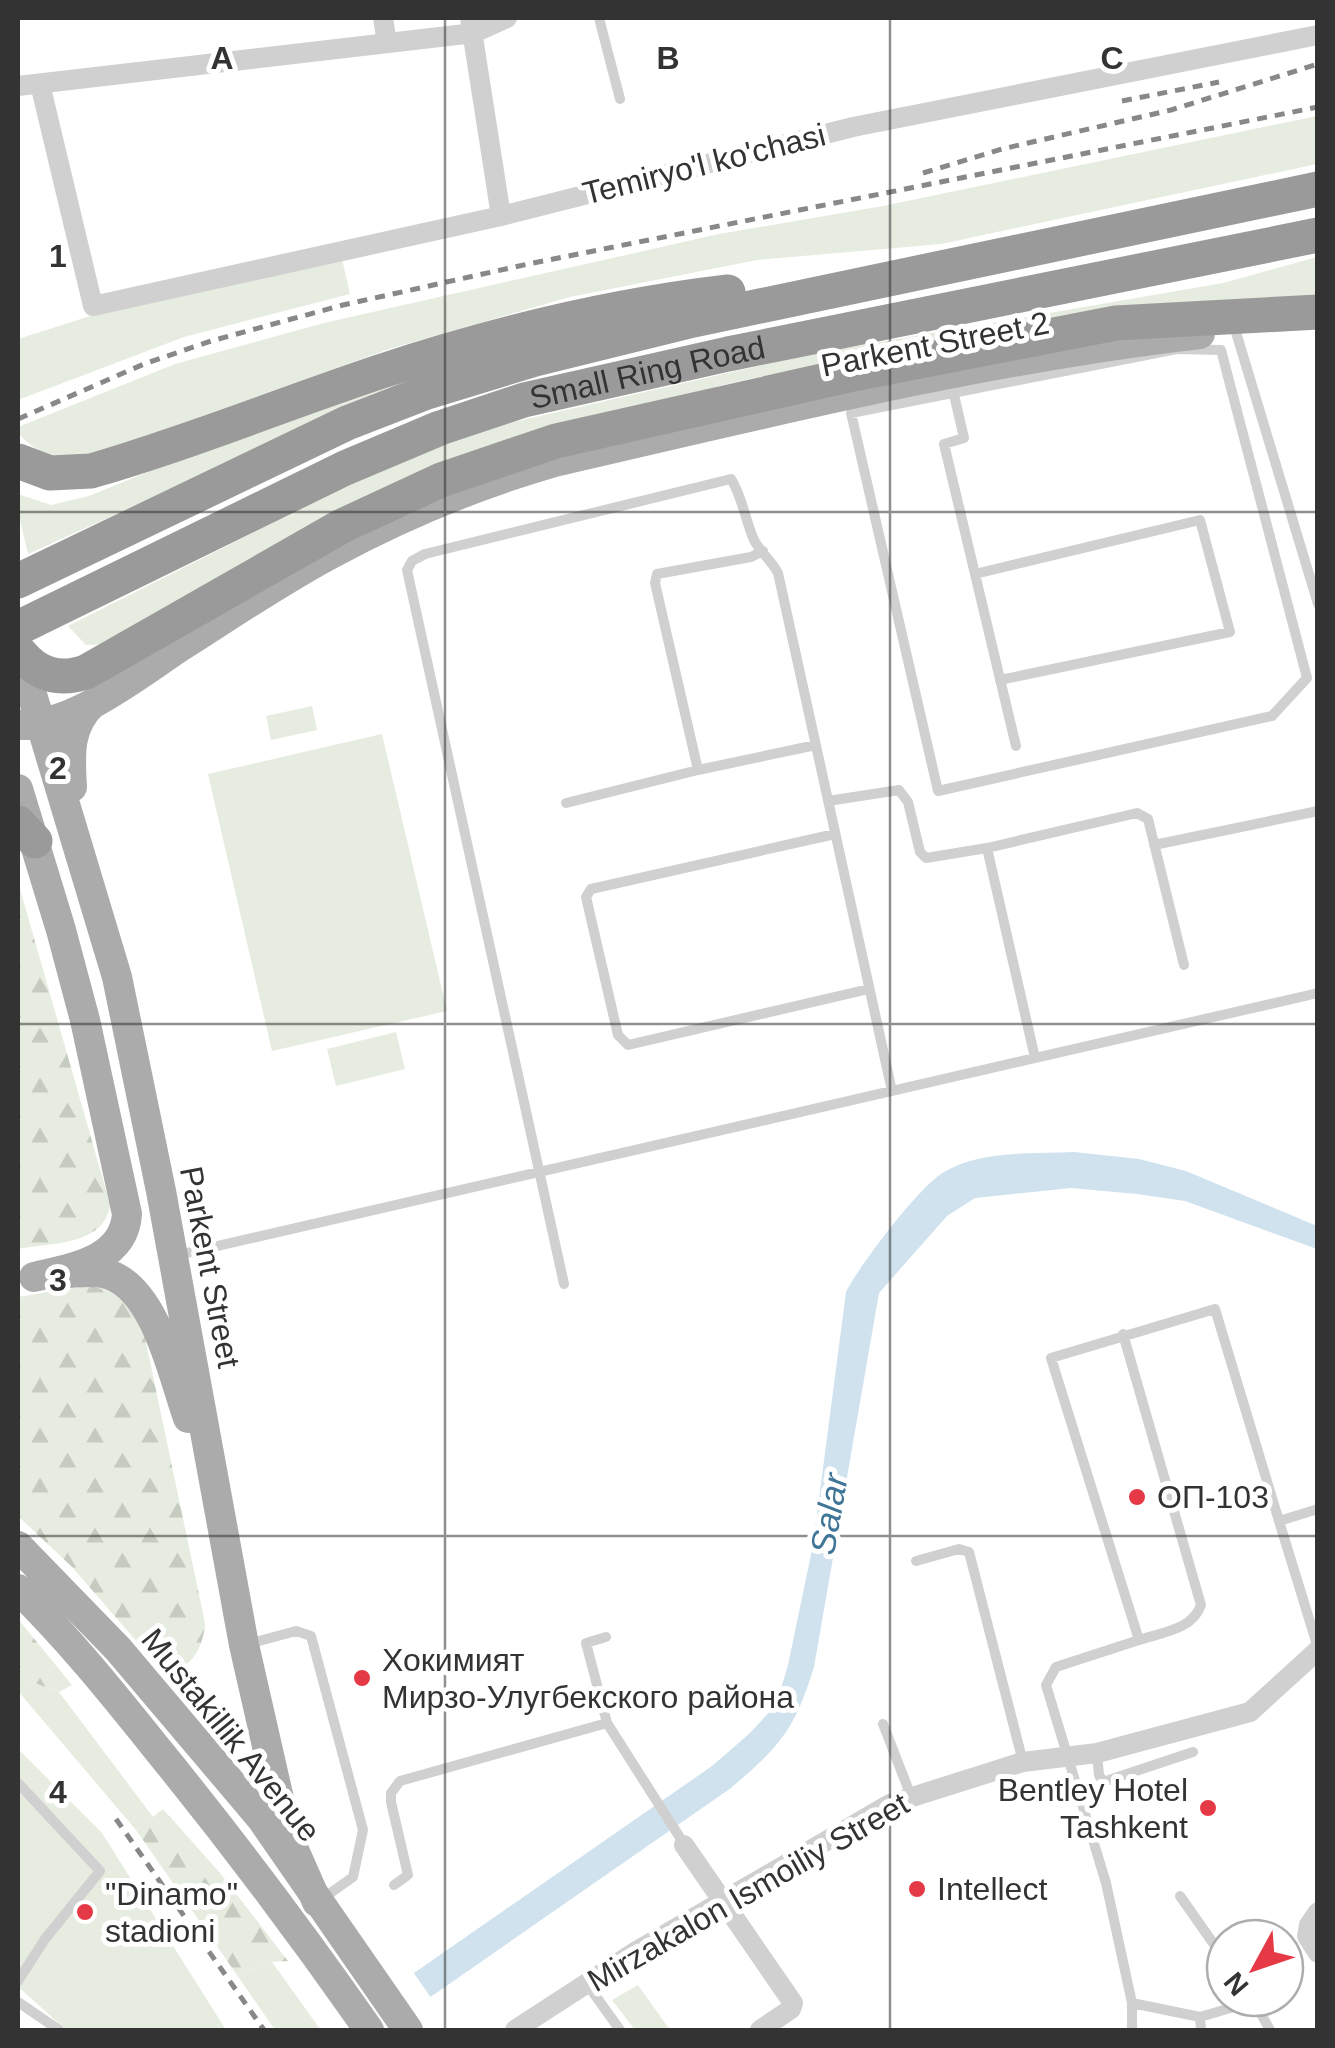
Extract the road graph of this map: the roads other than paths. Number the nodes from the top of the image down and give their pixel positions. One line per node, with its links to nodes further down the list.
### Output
1 (383, 18): 7 (street)
2 (507, 18): 5 (street)
3 (599, 18): 10 (lane)
4 (1313, 18): 6 (street)
5 (472, 25): 7 (street); 12 (street)
6 (1318, 32): 12 (street, Temiryo'l ko'chasi)
7 (387, 43): 8 (street)
8 (40, 84): 9 (street); 12 (street, Temiryo'l ko'chasi)
9 (18, 86)
10 (620, 99)
11 (1318, 189): 14 (highway, Small Ring Road)
12 (502, 216)
13 (1318, 235): 24 (highway, Small Ring Road)
14 (942, 266): 19 (highway); 22 (highway, Small Ring Road)
15 (1318, 312): 18 (highway)
16 (1318, 328): 17 (main road, Parkent Street 2)
17 (1236, 330): 18 (main road, Parkent Street 2); 23 (lane)
18 (948, 366): 21 (lane); 24 (highway); 26 (main road, Parkent Street 2)
19 (18, 461)
20 (763, 552): 28 (lane); 30 (lane); 48 (lane)
21 (975, 574): 25 (lane); 25 (lane)
22 (18, 581)
23 (1318, 604)
24 (18, 643): 27 (main road, Parkent Street)
25 (1000, 680): 29 (lane)
26 (93, 703): 27 (main road, Parkent Street 2); 36 (main road)
27 (30, 724): 36 (main road, Parkent Street)
28 (816, 745): 30 (lane); 33 (lane)
29 (1016, 746)
30 (698, 770): 34 (lane)
31 (18, 788): 37 (main road)
32 (938, 791): 32 (lane)
33 (828, 801): 38 (lane); 40 (lane)
34 (566, 802)
35 (1318, 811): 39 (lane)
36 (75, 830): 46 (main road, Parkent Street)
37 (26, 832): 47 (main road)
38 (835, 834): 42 (lane); 42 (lane)
39 (1154, 844): 40 (lane); 41 (lane)
40 (988, 848): 44 (lane)
41 (1184, 965)
42 (869, 990): 45 (lane)
43 (1318, 993): 44 (lane)
44 (1034, 1058): 45 (lane)
45 (892, 1092): 46 (lane)
46 (173, 1256): 50 (main road, Parkent Street)
47 (26, 1279): 50 (main road)
48 (564, 1284)
49 (1123, 1334): 52 (lane); 57 (lane); 57 (lane)
50 (219, 1506): 58 (main road, Parkent Street)
51 (1318, 1509): 52 (lane)
52 (1279, 1521): 59 (lane)
53 (18, 1546): 72 (main road, Mustakillik Avenue)
54 (916, 1561): 65 (lane)
55 (18, 1589): 76 (main road, Mustakillik Avenue)
56 (606, 1637): 60 (lane)
57 (1139, 1640): 64 (lane)
58 (244, 1644): 72 (main road, Parkent Street); 72 (lane)
59 (1318, 1649): 63 (street, Mirzakalon Ismoiliy Street)
60 (607, 1723): 68 (lane); 69 (lane)
61 (883, 1724): 67 (lane)
62 (1193, 1752): 63 (lane)
63 (1098, 1753): 64 (street, Mirzakalon Ismoiliy Street)
64 (1068, 1757): 65 (street, Mirzakalon Ismoiliy Street); 80 (lane)
65 (1023, 1762): 67 (street, Mirzakalon Ismoiliy Street)
66 (18, 1783): 77 (lane)
67 (910, 1796): 71 (street, Mirzakalon Ismoiliy Street)
68 (684, 1845): 71 (street)
69 (394, 1886)
70 (1180, 1896): 74 (lane)
71 (723, 1901): 78 (street, Mirzakalon Ismoiliy Street); 88 (street)
72 (317, 1902): 76 (main road, Mustakillik Avenue)
73 (1316, 1913): 75 (street)
74 (1205, 1932)
75 (1318, 1953)
76 (342, 1964): 84 (main road, Mustakillik Avenue); 85 (main road, Mustakillik Avenue)
77 (18, 1981)
78 (587, 1984): 86 (street, Mirzakalon Ismoiliy Street); 87 (lane)
79 (18, 2002): 83 (lane)
80 (1132, 2003): 82 (lane); 89 (lane)
81 (1205, 2015): 82 (lane)
82 (1200, 2017): 90 (lane)
83 (58, 2030)
84 (369, 2030)
85 (408, 2030)
86 (515, 2030)
87 (620, 2030)
88 (760, 2030)
89 (1132, 2030)
90 (1201, 2030)

